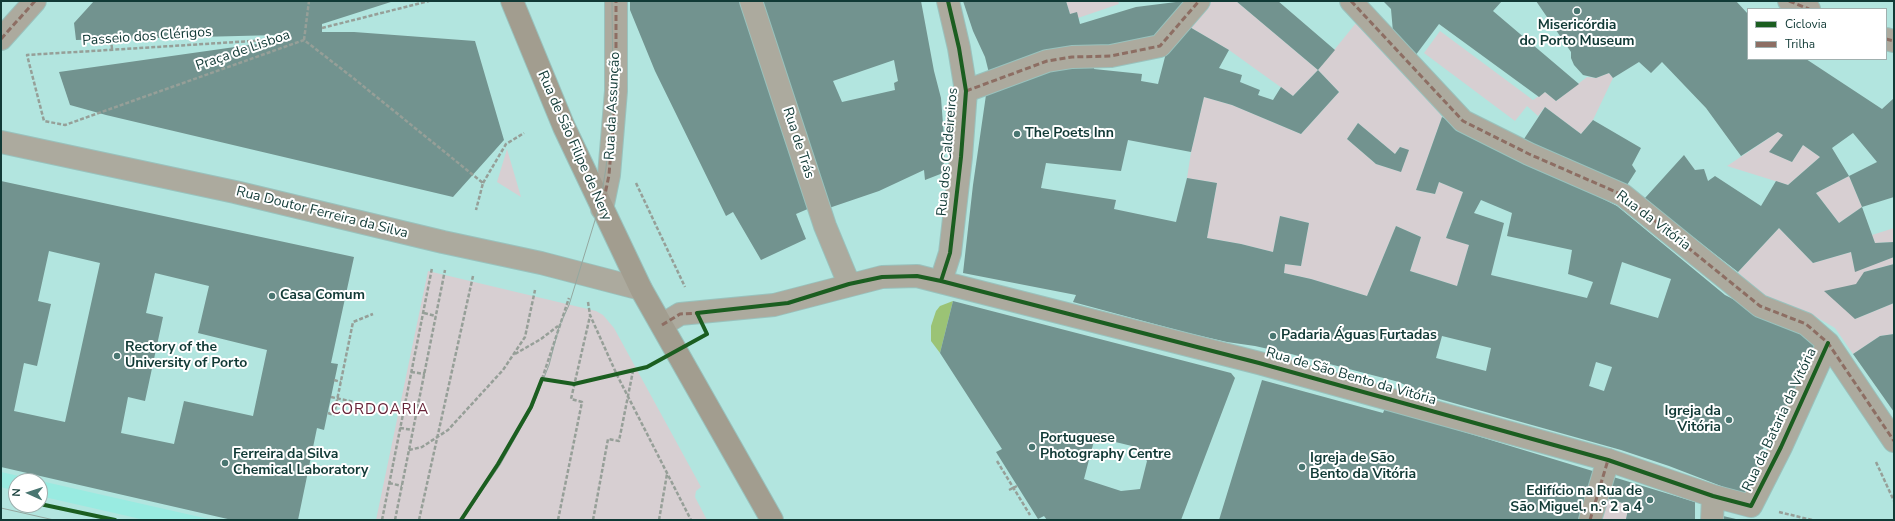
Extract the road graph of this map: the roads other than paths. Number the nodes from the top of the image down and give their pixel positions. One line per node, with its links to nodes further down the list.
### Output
1 (35, 1): 10 (street)
2 (512, 1): 13 (main road, Rua de São Filipe de Nery)
3 (616, 1): 13 (street, Rua da Assunção)
4 (751, 1): 15 (street, Rua de Trás)
5 (948, 1): 11 (street, Rua dos Caldeireiros)
6 (1199, 1): 11 (street)
7 (1351, 1): 18 (street, Rua da Vitória)
8 (1789, 1): 9 (street)
9 (1806, 8)
10 (1, 39)
11 (966, 91): 14 (street, Rua dos Caldeireiros)
12 (1, 142): 16 (street, Rua Doutor Ferreira da Silva)
13 (602, 209): 16 (main road, Rua de São Filipe de Nery)
14 (941, 281): 15 (street, Rua de São Bento da Vitória); 20 (street, Rua de São Bento da Vitória)
15 (849, 284): 17 (street, Rua de São Bento da Vitória)
16 (641, 289): 17 (main road, Rua de São Filipe de Nery)
17 (662, 325): 23 (main road, Rua de São Filipe de Nery)
18 (1828, 343): 19 (street, Rua da Vitória); 22 (street, Rua da Bataria da Vitória)
19 (1894, 441)
20 (1608, 460): 21 (street, Rua de São Bento da Vitória); 24 (street)
21 (1713, 496): 22 (street, Rua de São Bento da Vitória); 25 (street)
22 (1762, 508)
23 (772, 520)
24 (1590, 520)
25 (1712, 520)

